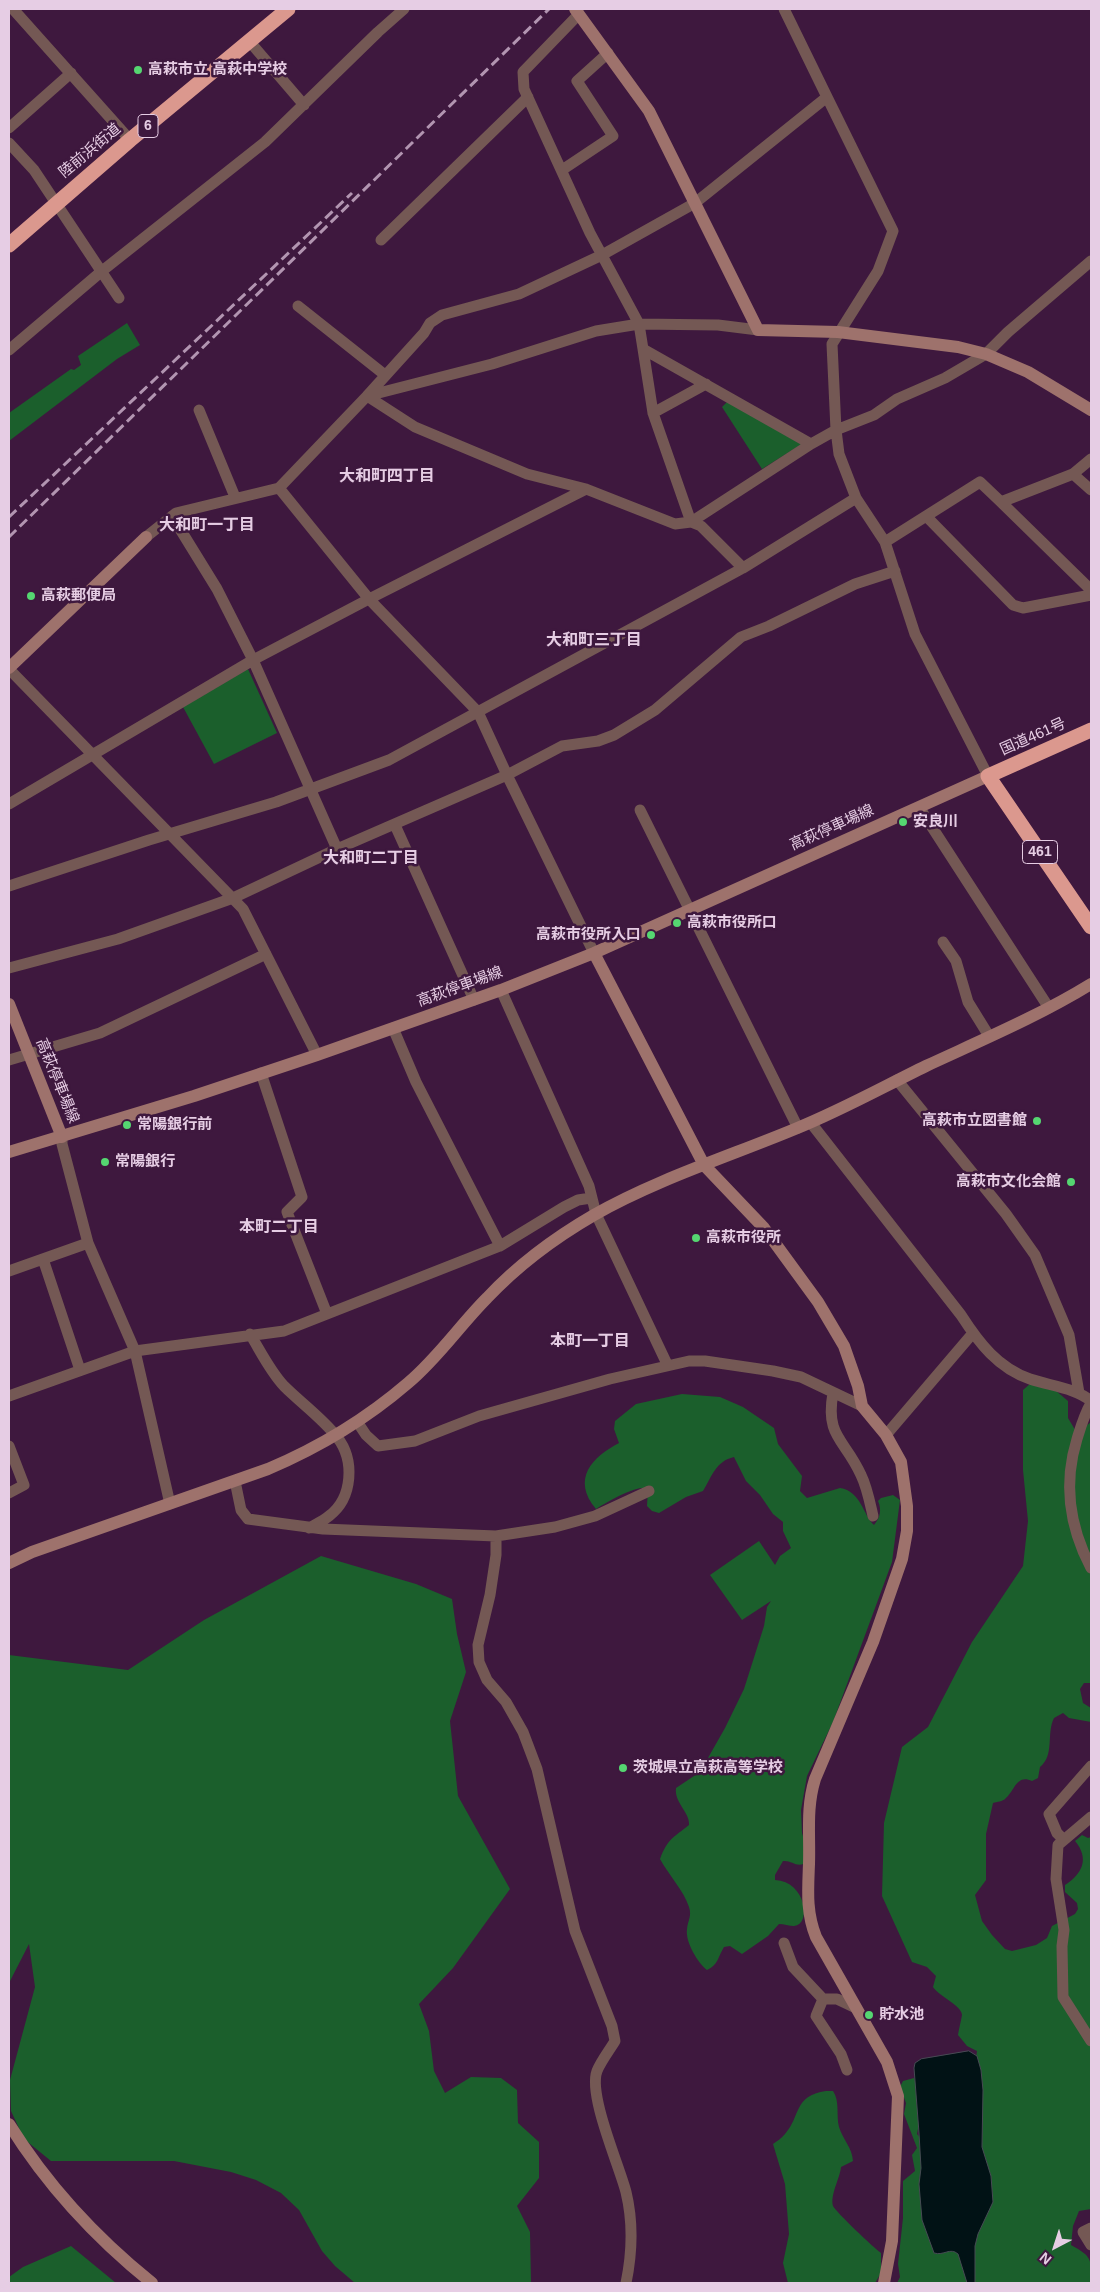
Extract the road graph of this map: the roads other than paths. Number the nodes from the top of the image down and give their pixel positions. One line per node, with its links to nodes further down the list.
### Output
1 (13, 9): 8 (street)
2 (288, 9): 6 (highway, 陸前浜街道 / 6)
3 (404, 9): 11 (street)
4 (784, 9): 10 (street)
5 (577, 11): 7 (street); 9 (street)
6 (250, 42): 11 (street); 13 (highway, 陸前浜街道 / 6)
7 (608, 53): 15 (street); 17 (street)
8 (71, 74): 12 (street); 13 (street)
9 (528, 97): 15 (street); 18 (street)
10 (827, 97): 17 (street); 27 (street)
11 (304, 105): 22 (street)
12 (9, 128)
13 (130, 140): 16 (highway, 陸前浜街道 / 6)
14 (9, 143): 16 (street)
15 (562, 170): 20 (street)
16 (57, 203): 19 (highway, 陸前浜街道 / 6); 22 (street)
17 (695, 204): 20 (street); 26 (street)
18 (381, 240)
19 (9, 245)
20 (602, 254): 25 (street); 31 (street)
21 (1091, 261): 30 (street)
22 (102, 271): 23 (street); 29 (street)
23 (118, 298)
24 (298, 306): 31 (street)
25 (639, 324): 26 (street); 28 (street); 33 (street)
26 (758, 330): 27 (street)
27 (838, 332): 30 (street); 37 (street)
28 (643, 349): 32 (street); 36 (street)
29 (9, 350)
30 (986, 354): 35 (street); 37 (street)
31 (385, 375): 33 (street)
32 (706, 384): 36 (street); 38 (street)
33 (367, 396): 41 (street); 42 (street)
34 (199, 410): 44 (street)
35 (1091, 410)
36 (653, 412): 49 (street)
37 (836, 430): 38 (street); 45 (street)
38 (811, 444): 49 (street)
39 (1091, 459): 40 (street)
40 (1072, 474): 43 (street); 46 (street)
41 (279, 488): 44 (street); 56 (street)
42 (586, 489): 49 (street); 56 (street)
43 (1091, 490)
44 (235, 497): 47 (street)
45 (856, 498): 51 (street); 52 (street)
46 (1001, 502): 48 (street); 54 (street)
47 (172, 516): 50 (street); 57 (street)
48 (926, 516): 51 (street); 55 (street)
49 (691, 522): 52 (street)
50 (146, 537): 58 (street)
51 (885, 542): 53 (street)
52 (743, 568): 59 (street)
53 (895, 571): 62 (street); 63 (street)
54 (1091, 590)
55 (1091, 595)
56 (368, 599): 57 (street); 59 (street)
57 (254, 660): 61 (street); 64 (street)
58 (9, 669): 61 (street)
59 (478, 712): 62 (street); 64 (street)
60 (1091, 730): 63 (highway, 国道461号)
61 (92, 754): 65 (street); 69 (street)
62 (507, 775): 68 (street); 76 (street)
63 (988, 776): 66 (street, 高萩停車場線); 74 (highway, 461)
64 (311, 789): 69 (street); 70 (street)
65 (9, 804)
66 (919, 807): 73 (street, 高萩停車場線); 83 (street)
67 (640, 810): 73 (street)
68 (395, 825): 70 (street); 81 (street)
69 (170, 833): 71 (street); 72 (street)
70 (337, 849): 72 (street)
71 (9, 886)
72 (233, 898): 77 (street); 78 (street)
73 (688, 909): 76 (street, 高萩停車場線); 92 (street)
74 (1091, 927)
75 (943, 942): 85 (street)
76 (594, 953): 80 (street, 高萩停車場線); 95 (street)
77 (266, 954): 86 (street); 87 (street)
78 (9, 968)
79 (1091, 984): 83 (street)
80 (501, 990): 81 (street, 高萩停車場線); 96 (street)
81 (474, 1000): 84 (street, 高萩停車場線)
82 (9, 1004): 86 (street, 高萩停車場線)
83 (1049, 1008): 85 (street)
84 (393, 1028): 87 (street, 高萩停車場線); 99 (street)
85 (989, 1036): 90 (street)
86 (29, 1055): 88 (street); 93 (street, 高萩停車場線)
87 (317, 1055): 89 (street, 高萩停車場線)
88 (9, 1060)
89 (261, 1073): 93 (street, 高萩停車場線); 102 (street)
90 (897, 1080): 91 (street); 109 (street)
91 (811, 1123): 92 (street); 103 (street)
92 (798, 1128): 95 (street)
93 (62, 1137): 94 (street); 98 (street)
94 (9, 1152)
95 (704, 1165): 97 (street); 112 (street)
96 (591, 1198): 97 (street); 99 (street)
97 (596, 1214): 106 (street); 113 (street)
98 (88, 1243): 100 (street); 105 (street)
99 (500, 1246): 102 (street)
100 (43, 1259): 101 (street); 107 (street)
101 (9, 1271)
102 (327, 1314): 104 (street)
103 (973, 1333): 109 (street); 114 (street)
104 (250, 1334): 105 (street); 115 (street)
105 (135, 1350): 107 (street); 120 (street)
106 (667, 1364): 108 (street); 113 (street)
107 (80, 1370): 110 (street)
108 (833, 1393): 112 (street); 121 (street)
109 (1079, 1393): 111 (street)
110 (9, 1395)
111 (1091, 1402): 125 (street)
112 (862, 1406): 114 (street)
113 (358, 1423): 115 (street)
114 (886, 1435): 131 (street)
115 (336, 1436): 117 (street); 122 (street)
116 (9, 1446): 119 (street)
117 (235, 1481): 120 (street); 122 (street)
118 (650, 1491): 123 (street)
119 (9, 1492)
120 (170, 1504): 124 (street)
121 (874, 1516)
122 (309, 1528): 123 (street)
123 (496, 1536): 138 (street)
124 (9, 1564)
125 (1091, 1568)
126 (1091, 1766): 128 (street)
127 (1091, 1817): 128 (street)
128 (1063, 1839): 132 (street)
129 (784, 1943): 130 (street)
130 (823, 1999): 131 (street); 133 (street)
131 (856, 2008): 139 (street)
132 (1091, 2041)
133 (847, 2070)
134 (9, 2124): 137 (street)
135 (1091, 2228): 136 (street)
136 (1091, 2245)
137 (152, 2283)
138 (626, 2283)
139 (884, 2283)

